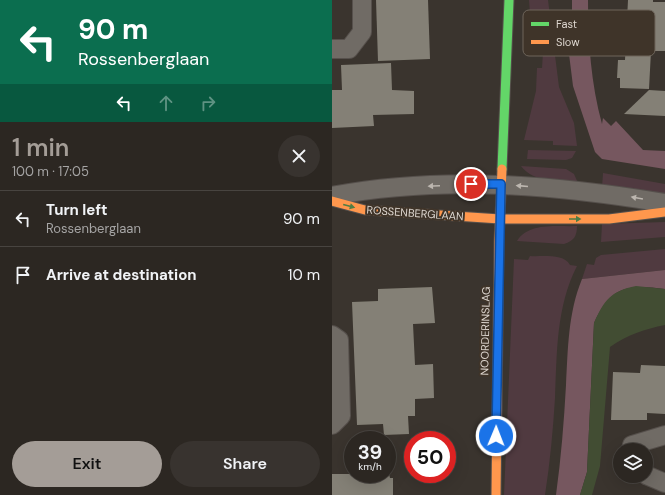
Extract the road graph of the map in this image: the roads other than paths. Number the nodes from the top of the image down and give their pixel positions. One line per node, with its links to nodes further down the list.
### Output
1 (362, 0): 3 (street)
2 (509, 0): 4 (main road, NOORDERINSLAG)
3 (332, 49)
4 (501, 184): 5 (street, ROSSENBERGLAAN, one-way to 5); 7 (street, ROSSENBERGLAAN, one-way to 4); 9 (main road, NOORDERINSLAG)
5 (332, 196)
6 (332, 201): 9 (main road, ROSSENBERGLAAN, one-way to 9)
7 (665, 203)
8 (665, 212): 9 (main road, ROSSENBERGLAAN, one-way to 8)
9 (500, 219): 16 (main road, NOORDERINSLAG)
10 (332, 335): 11 (street)
11 (332, 425)
12 (665, 435): 13 (street)
13 (639, 443)
14 (653, 478): 15 (street)
15 (665, 483)
16 (496, 495)

